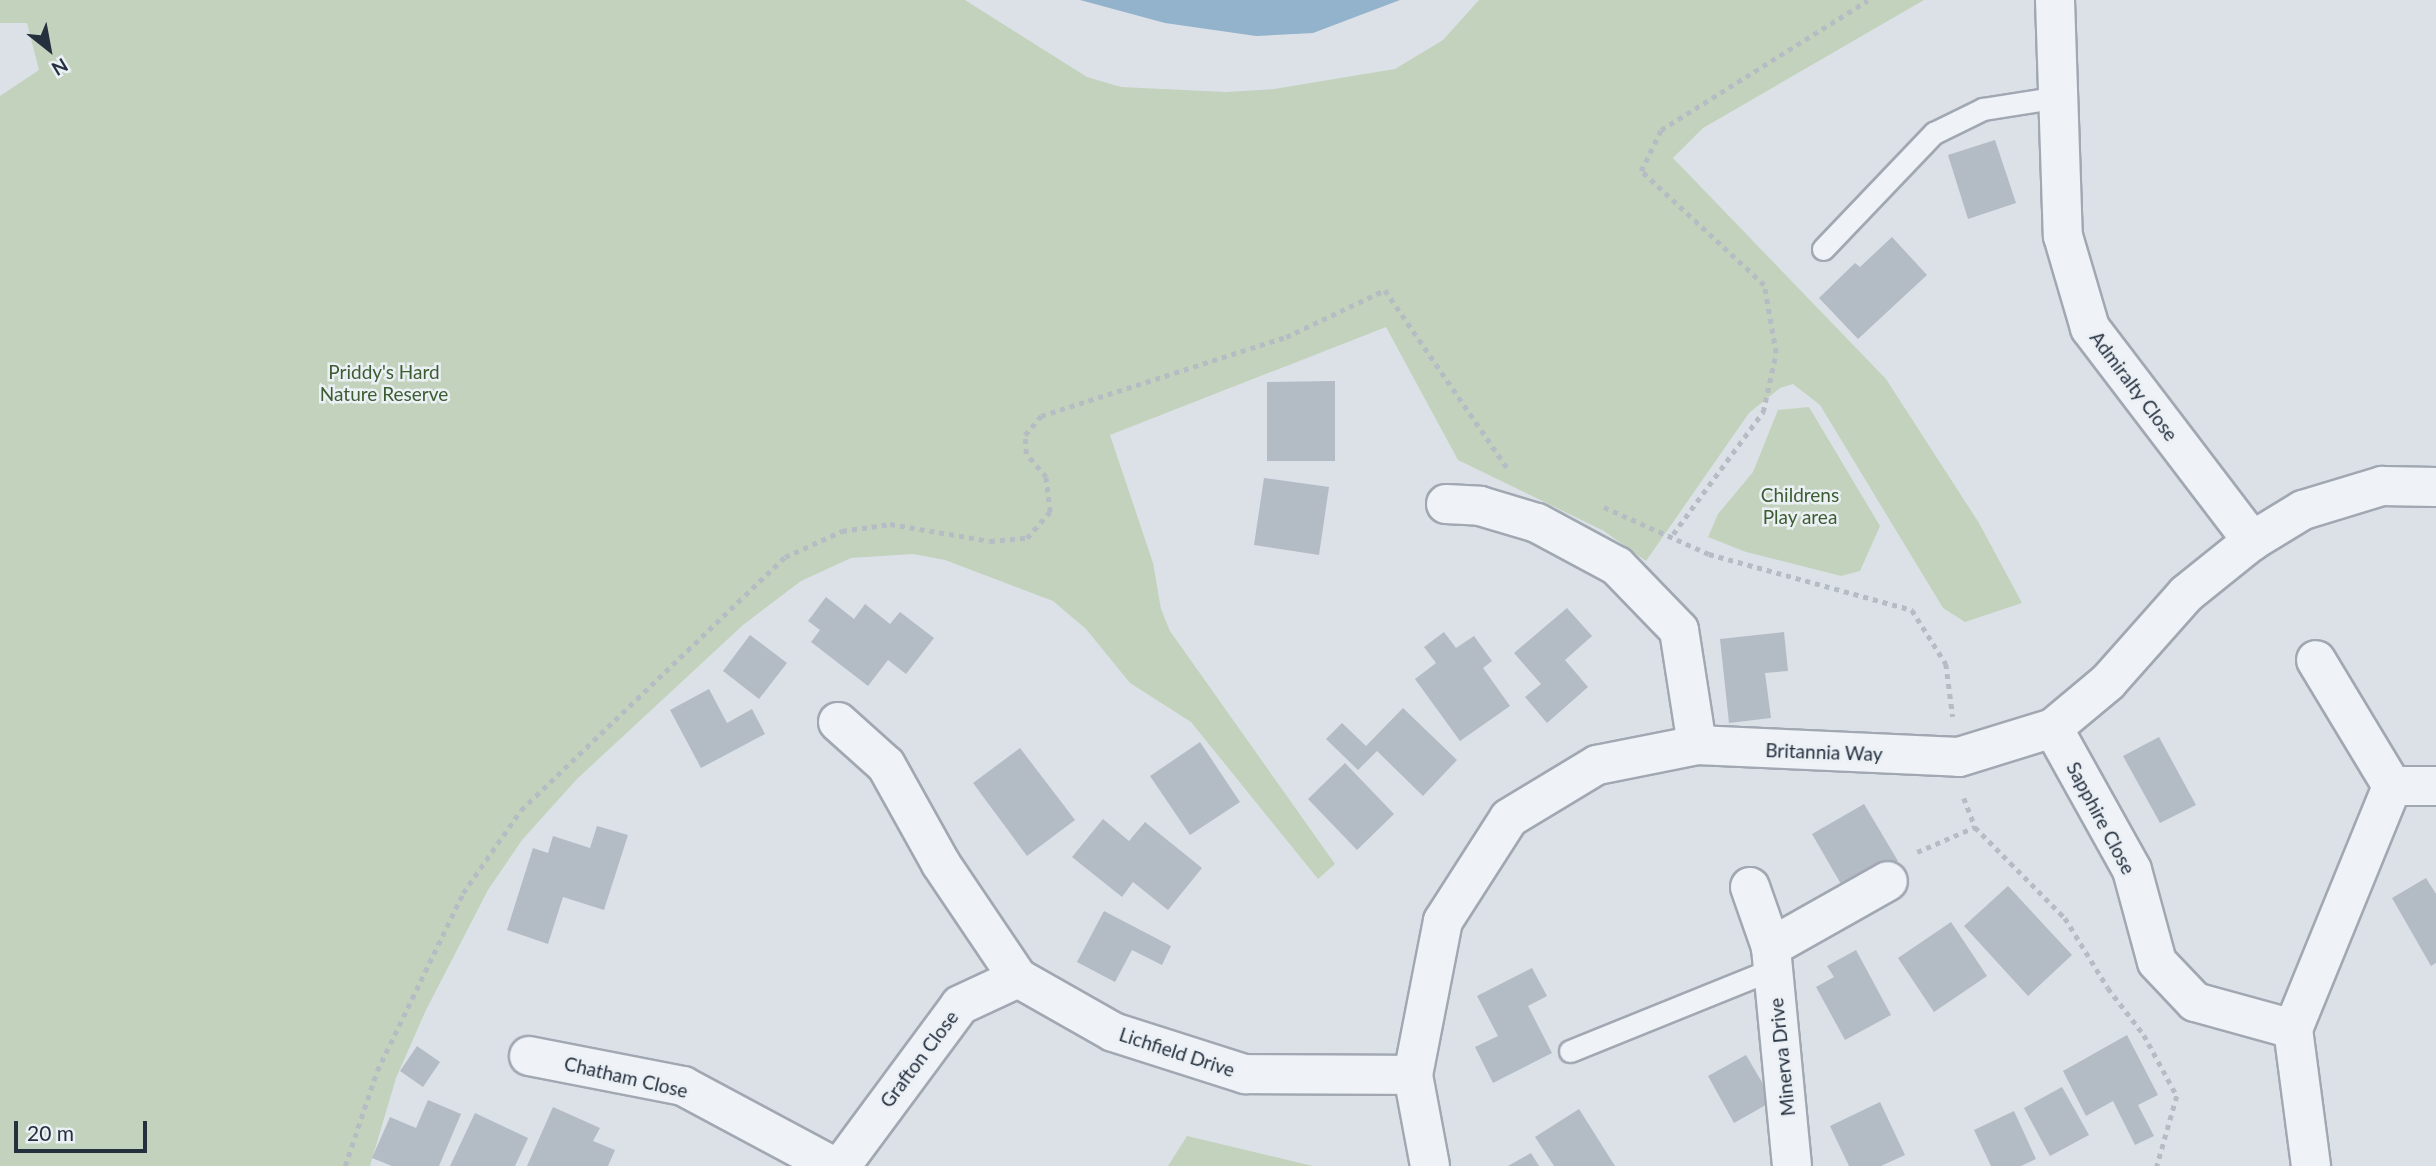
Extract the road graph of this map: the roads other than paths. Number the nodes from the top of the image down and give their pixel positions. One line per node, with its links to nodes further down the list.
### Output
1 (2055, 0): 2 (street, Admiralty Close)
2 (2059, 97): 3 (lane); 6 (street, Admiralty Close)
3 (1823, 249)
4 (2436, 487): 6 (street, Britannia Way)
5 (1463, 505): 10 (street)
6 (2252, 541): 9 (street, Britannia Way)
7 (2316, 660): 11 (street)
8 (838, 722): 16 (street, Lichfield Drive)
9 (2053, 728): 10 (street, Britannia Way); 17 (street, Sapphire Close)
10 (1697, 745): 20 (street, Britannia Way)
11 (2392, 786): 12 (street); 17 (street)
12 (2436, 786)
13 (1888, 881): 15 (street)
14 (1750, 887): 15 (street, Minerva Drive)
15 (1772, 958): 18 (lane); 24 (street, Minerva Drive)
16 (1018, 978): 20 (street, Lichfield Drive); 22 (street, Grafton Close)
17 (2293, 1029): 25 (street)
18 (1570, 1051)
19 (529, 1056): 21 (street, Chatham Close)
20 (1413, 1075): 23 (street, Britannia Way)
21 (832, 1166)
22 (841, 1166)
23 (1430, 1166)
24 (1792, 1166)
25 (2311, 1166)

